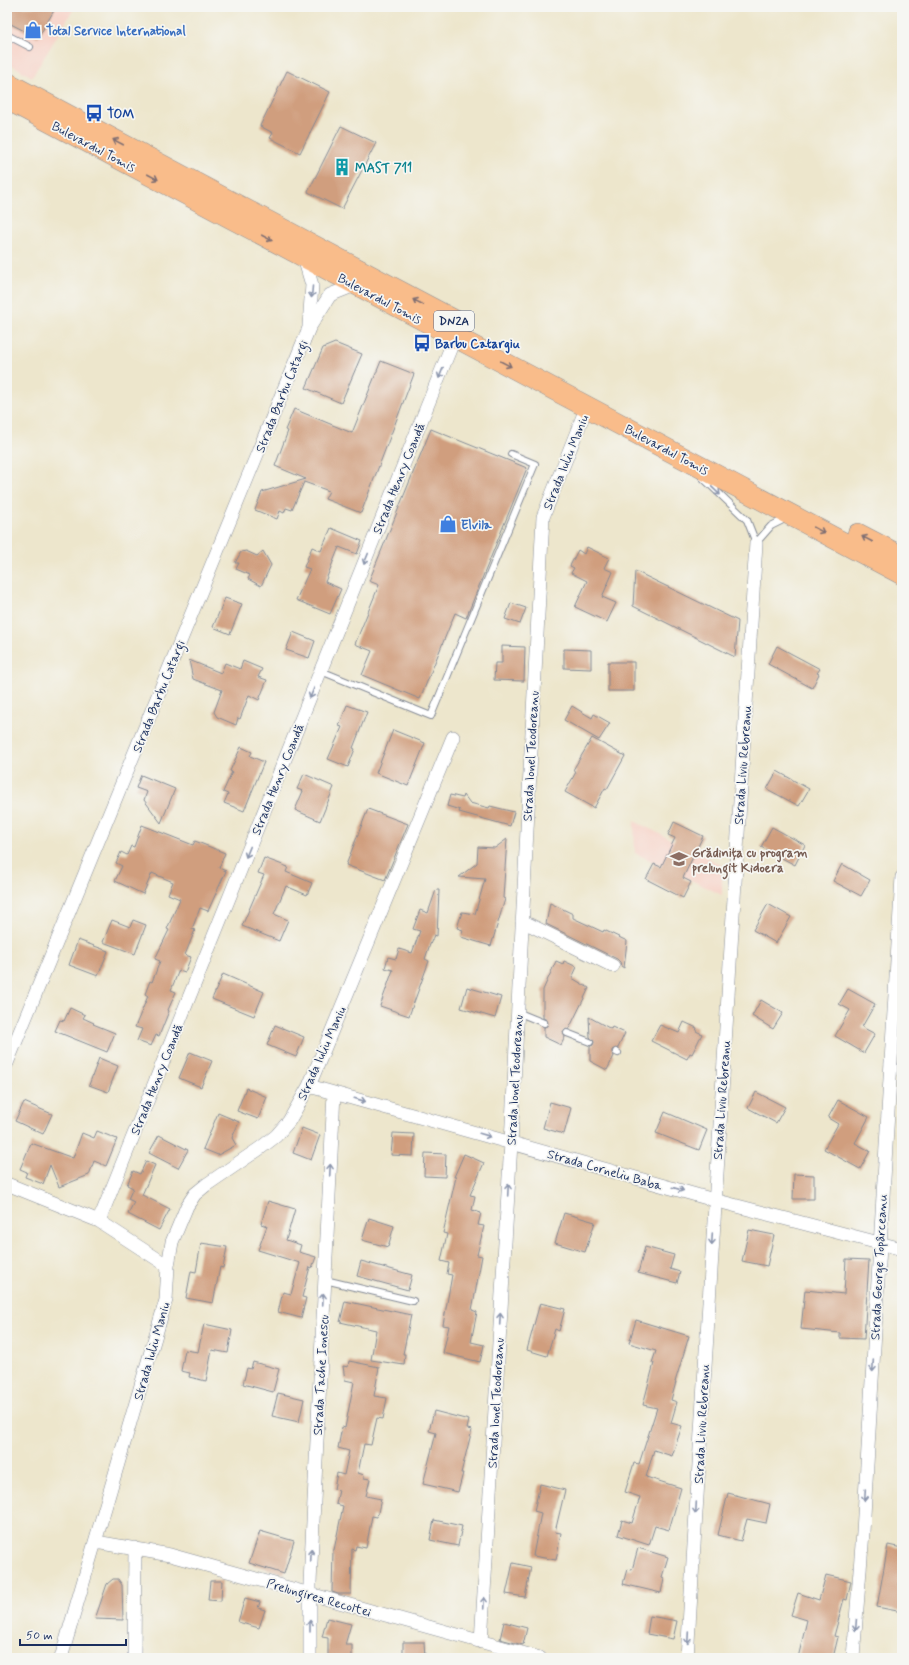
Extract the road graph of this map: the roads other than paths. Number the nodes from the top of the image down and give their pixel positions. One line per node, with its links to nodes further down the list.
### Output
1 (7, 35): 2 (lane)
2 (30, 47)
3 (8, 96): 4 (main road, Bulevardul Tomis / DN2A, one-way to 4); 14 (main road, Bulevardul Tomis / DN2A, one-way to 3)
4 (304, 258): 5 (main road, Bulevardul Tomis / DN2A); 6 (street, Strada Barbu Catargi, one-way to 6)
5 (355, 285): 6 (street, Strada Barbu Catargi); 7 (main road, Bulevardul Tomis / DN2A)
6 (309, 328): 25 (street, Strada Barbu Catargi)
7 (455, 337): 8 (main road, Bulevardul Tomis / DN2A, one-way to 8); 16 (street, Strada Henry Coandă, one-way to 16)
8 (587, 406): 10 (main road, Bulevardul Tomis / DN2A); 12 (street, Strada Iuliu Maniu)
9 (511, 454): 16 (lane)
10 (678, 454): 11 (main road, Bulevardul Tomis / DN2A); 13 (lane, Strada Liviu Rebreanu, one-way to 13)
11 (792, 515): 13 (lane); 15 (main road, Bulevardul Tomis / DN2A, one-way to 15)
12 (543, 517): 19 (street, Strada Ionel Teodoreanu)
13 (756, 543): 30 (street, Strada Liviu Rebreanu)
14 (902, 557)
15 (902, 574)
16 (321, 670): 31 (street, Strada Henry Coandă, one-way to 31)
17 (453, 736): 26 (street, Strada Iuliu Maniu)
18 (902, 877): 32 (street, Strada George Topârceanu)
19 (522, 921): 20 (street); 21 (street, Strada Ionel Teodoreanu)
20 (613, 966)
21 (517, 1012): 22 (lane); 28 (street, Strada Ionel Teodoreanu)
22 (544, 1023)
23 (567, 1032): 24 (lane)
24 (590, 1042)
25 (7, 1064)
26 (309, 1086): 27 (street, Strada Corneliu Baba); 34 (street, Strada Iuliu Maniu)
27 (334, 1093): 28 (street, Strada Corneliu Baba, one-way to 28); 35 (street, Strada Tache Ionescu, one-way to 27)
28 (511, 1143): 30 (street, Strada Corneliu Baba, one-way to 30); 40 (street, Strada Ionel Teodoreanu, one-way to 28)
29 (7, 1184): 31 (street)
30 (714, 1200): 32 (street, Strada Corneliu Baba); 45 (street, Strada Liviu Rebreanu, one-way to 45)
31 (99, 1221): 34 (street)
32 (880, 1243): 33 (street, Strada Corneliu Baba); 46 (street, Strada George Topârceanu, one-way to 46)
33 (902, 1249)
34 (168, 1266): 37 (street, Strada Iuliu Maniu)
35 (324, 1280): 36 (lane); 39 (street, Strada Tache Ionescu, one-way to 35)
36 (413, 1302)
37 (96, 1542): 38 (street, Prelungirea Recoltei); 41 (street, Strada Iuliu Maniu)
38 (135, 1548): 39 (street, Prelungirea Recoltei); 42 (street)
39 (310, 1594): 40 (street, Prelungirea Recoltei); 43 (street, Strada Tache Ionescu, one-way to 39)
40 (481, 1642): 44 (street, Prelungirea Recoltei)
41 (61, 1658)
42 (134, 1658)
43 (310, 1658)
44 (540, 1658)
45 (687, 1658)
46 (853, 1658)

